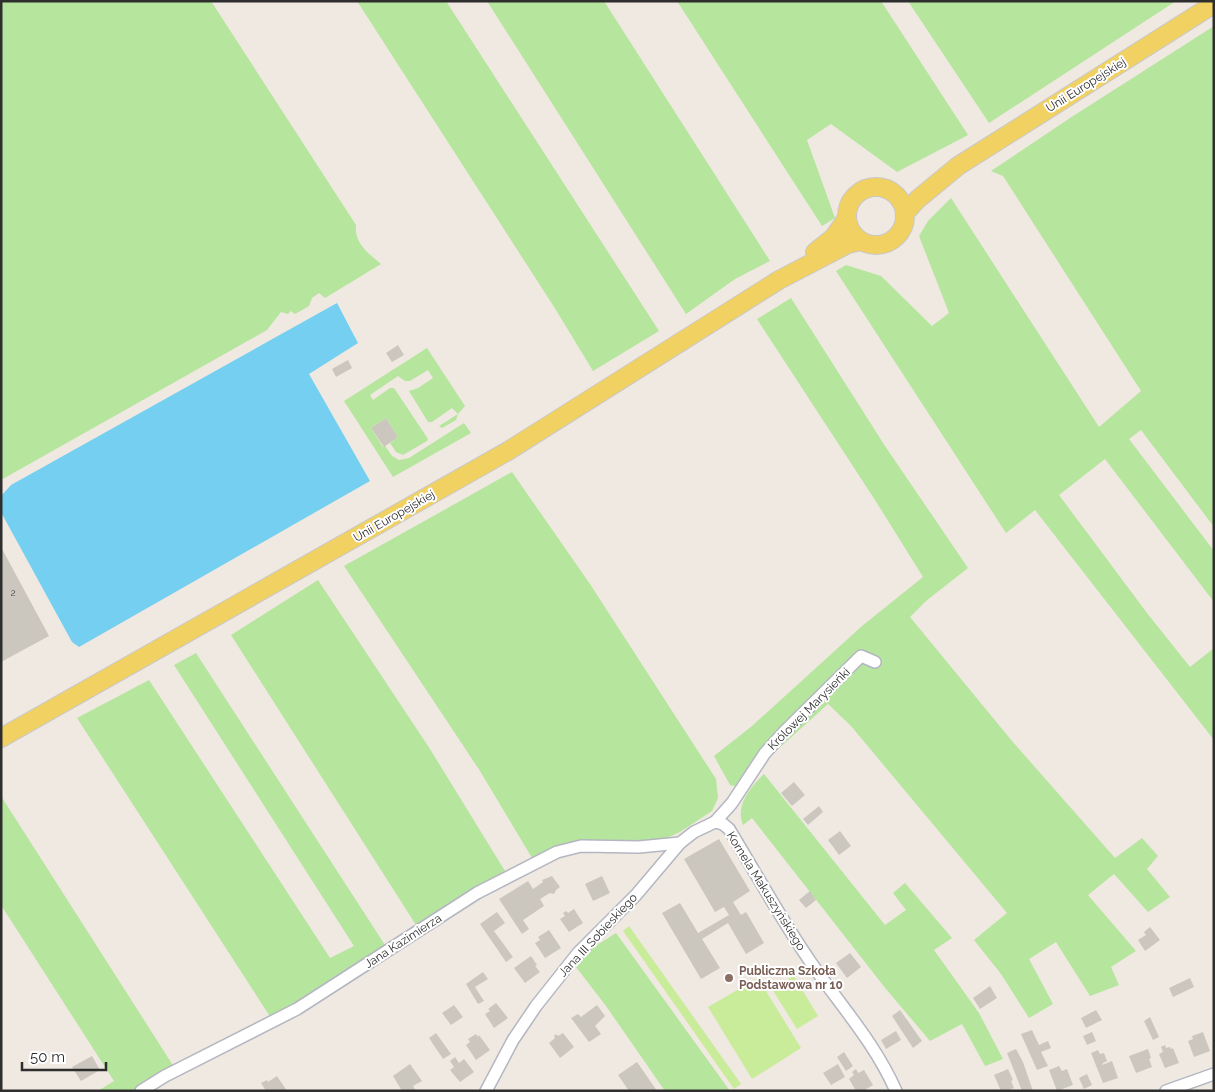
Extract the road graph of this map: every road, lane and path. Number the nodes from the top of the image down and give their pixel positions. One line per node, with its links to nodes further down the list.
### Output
1 (1214, 4): 2 (main road, Unii Europejskiej)
2 (958, 166): 3 (main road, Unii Europejskiej); 4 (main road, Unii Europejskiej)
3 (895, 193): 4 (main road); 5 (main road)
4 (905, 213): 6 (main road)
5 (847, 218): 6 (main road); 7 (main road, Unii Europejskiej)
6 (862, 241): 7 (main road, Unii Europejskiej)
7 (779, 280): 9 (main road, Unii Europejskiej)
8 (875, 662): 10 (street, Królowej Marysieńki)
9 (1, 738)
10 (715, 822): 11 (street, Jana III Sobieskiego); 15 (street, Kornela Makuszyńskiego)
11 (680, 843): 13 (street, Jana Kazimierza); 14 (street, Jana III Sobieskiego)
12 (1214, 1074): 16 (street)
13 (141, 1091)
14 (486, 1091)
15 (896, 1091)
16 (1166, 1091)

